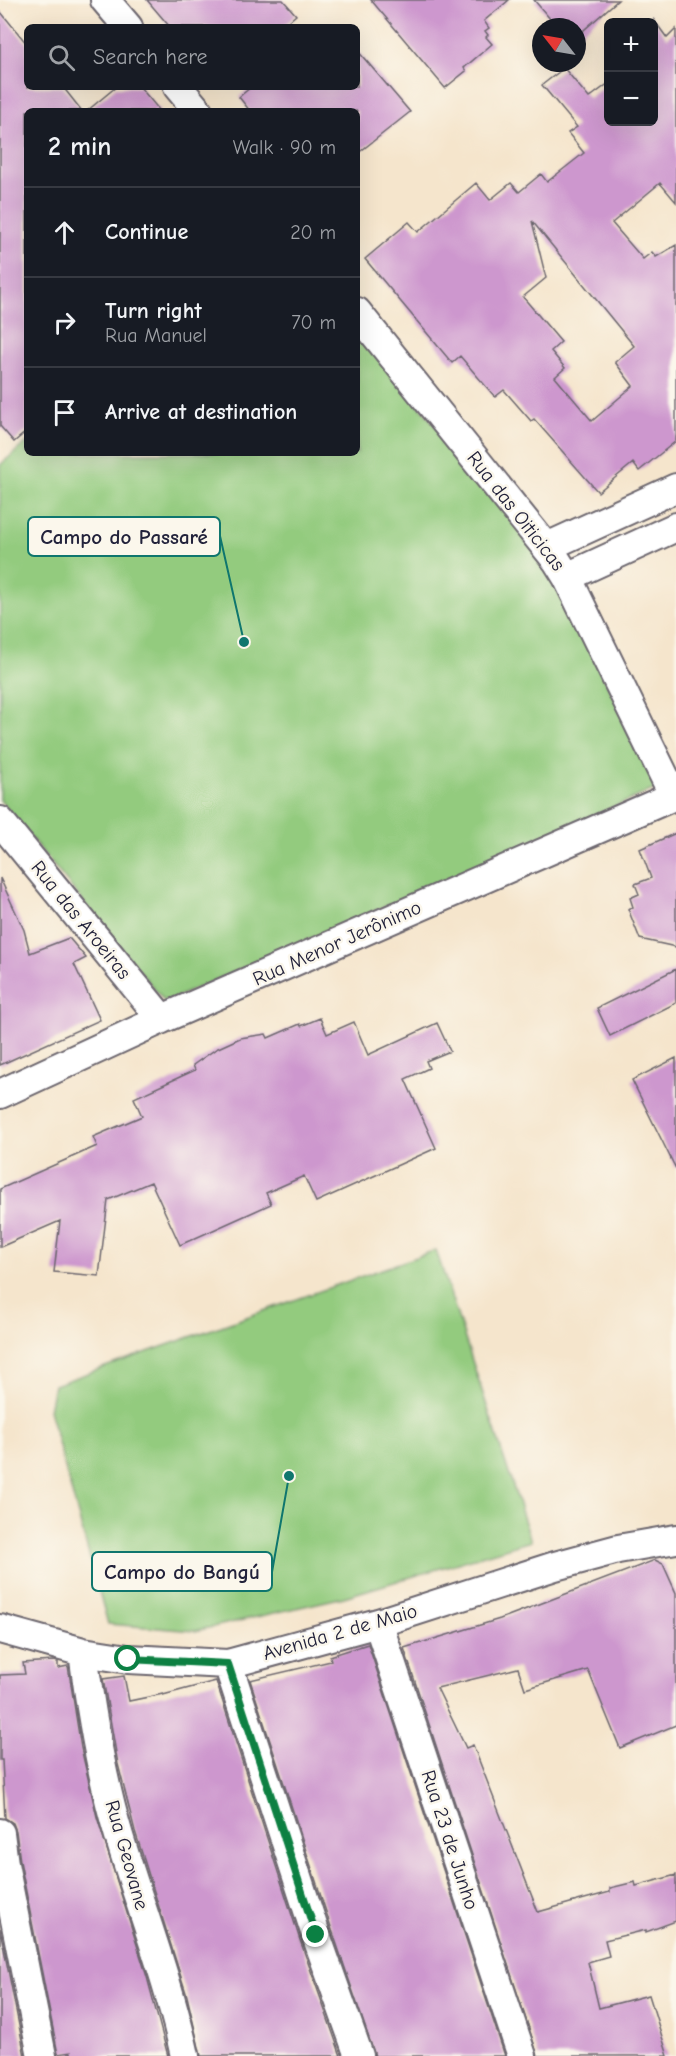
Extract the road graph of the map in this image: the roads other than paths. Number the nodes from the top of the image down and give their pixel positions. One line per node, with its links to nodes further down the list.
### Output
1 (105, 0): 2 (street)
2 (125, 24)
3 (180, 90): 4 (street)
4 (196, 108)
5 (360, 316): 8 (street, Rua das Oiticicas)
6 (676, 488): 8 (street)
7 (676, 527): 9 (street)
8 (547, 547): 9 (street, Rua das Oiticicas)
9 (567, 577): 10 (street, Rua das Oiticicas)
10 (675, 795): 12 (street, Rua Menor Jerônimo)
11 (0, 821): 12 (street, Rua das Aroeiras)
12 (162, 1019): 13 (street, Rua Menor Jerônimo)
13 (0, 1094)
14 (676, 1539): 15 (street, Avenida 2 de Maio)
15 (378, 1623): 18 (street, Avenida 2 de Maio); 23 (street, Rua 23 de Junho)
16 (0, 1629): 17 (street, Avenida 2 de Maio)
17 (83, 1652): 18 (street, Avenida 2 de Maio); 21 (street, Rua Geovane)
18 (228, 1664): 22 (street)
19 (0, 1833): 20 (street)
20 (42, 2056)
21 (186, 2056)
22 (359, 2056)
23 (522, 2056)

